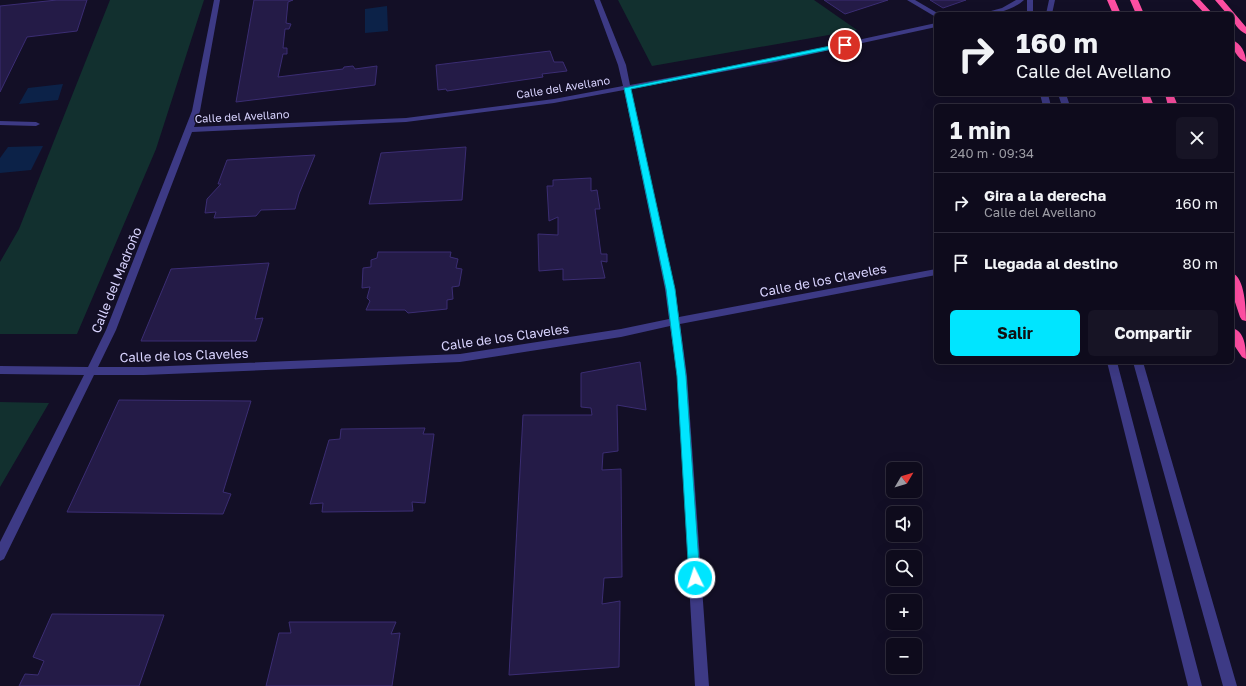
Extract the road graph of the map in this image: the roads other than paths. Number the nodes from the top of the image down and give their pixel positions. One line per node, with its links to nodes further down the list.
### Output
1 (217, 0): 27 (street, Calle del Madroño)
2 (596, 0): 24 (street)
3 (910, 0): 18 (street)
4 (1021, 0): 11 (street)
5 (1030, 0): 12 (street)
6 (1052, 0): 13 (street)
7 (1111, 0): 14 (highway)
8 (1134, 0): 15 (highway)
9 (1196, 0): 16 (highway)
10 (1219, 0): 17 (highway)
11 (991, 12)
12 (1030, 12)
13 (1049, 12)
14 (1116, 12)
15 (1139, 12)
16 (1207, 12)
17 (1230, 12)
18 (934, 14)
19 (1234, 17): 21 (highway)
20 (934, 25): 24 (street, Calle del Avellano)
21 (1246, 32)
22 (1234, 44): 23 (highway)
23 (1246, 59)
24 (627, 88): 27 (street, Calle del Avellano); 31 (street)
25 (0, 123): 26 (street)
26 (36, 124)
27 (188, 130): 37 (street, Calle del Madroño)
28 (934, 272): 31 (street, Calle de los Claveles)
29 (1234, 283): 30 (highway)
30 (1246, 317)
31 (675, 322): 37 (street, Calle de los Claveles); 39 (street)
32 (1234, 335): 33 (highway)
33 (1246, 354)
34 (1113, 364): 40 (street)
35 (1139, 364): 41 (street)
36 (0, 370): 37 (street, Calle de los Claveles)
37 (92, 370): 38 (street, Calle del Madroño)
38 (0, 555)
39 (702, 686)
40 (1195, 686)
41 (1230, 686)

